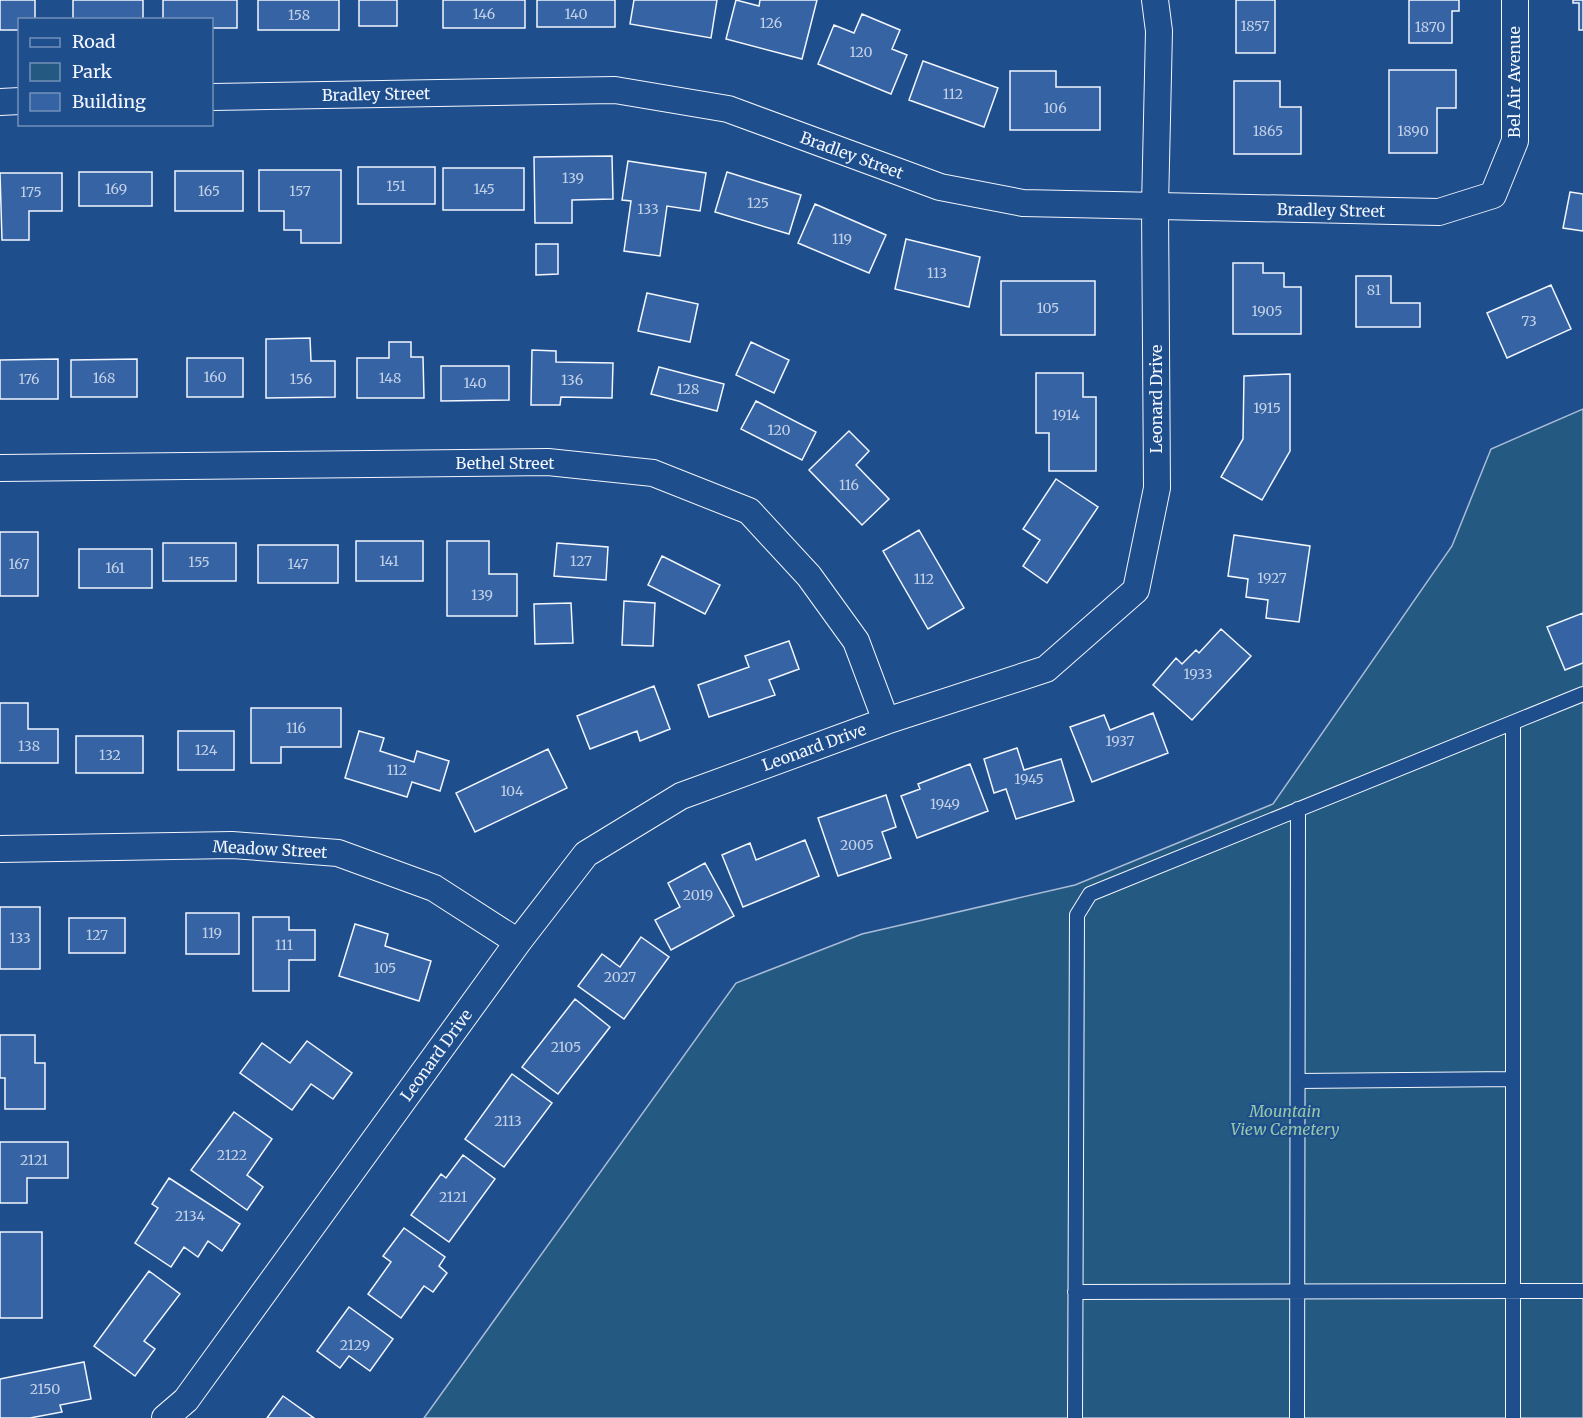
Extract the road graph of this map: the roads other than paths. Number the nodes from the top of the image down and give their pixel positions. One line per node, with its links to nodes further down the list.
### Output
1 (1155, 0): 7 (street, Leonard Drive)
2 (1515, 0): 6 (street, Bel Air Avenue)
3 (213, 98): 7 (street, Bradley Street)
4 (18, 101): 5 (street)
5 (0, 102)
6 (1493, 195): 7 (street, Bradley Street)
7 (1155, 206): 10 (street, Leonard Drive)
8 (0, 468): 10 (street, Bethel Street)
9 (1583, 694): 11 (lane)
10 (886, 721): 14 (street, Leonard Drive)
11 (1513, 723): 12 (lane); 15 (lane)
12 (1298, 810): 16 (lane); 19 (lane)
13 (0, 849): 14 (street, Meadow Street)
14 (518, 942): 21 (street, Leonard Drive)
15 (1513, 1079): 16 (lane); 17 (lane)
16 (1298, 1081): 20 (lane)
17 (1513, 1291): 18 (lane); 20 (lane); 24 (lane)
18 (1583, 1291)
19 (1076, 1292): 20 (lane); 22 (lane)
20 (1297, 1292): 23 (lane)
21 (165, 1418)
22 (1076, 1418)
23 (1297, 1418)
24 (1513, 1418)

